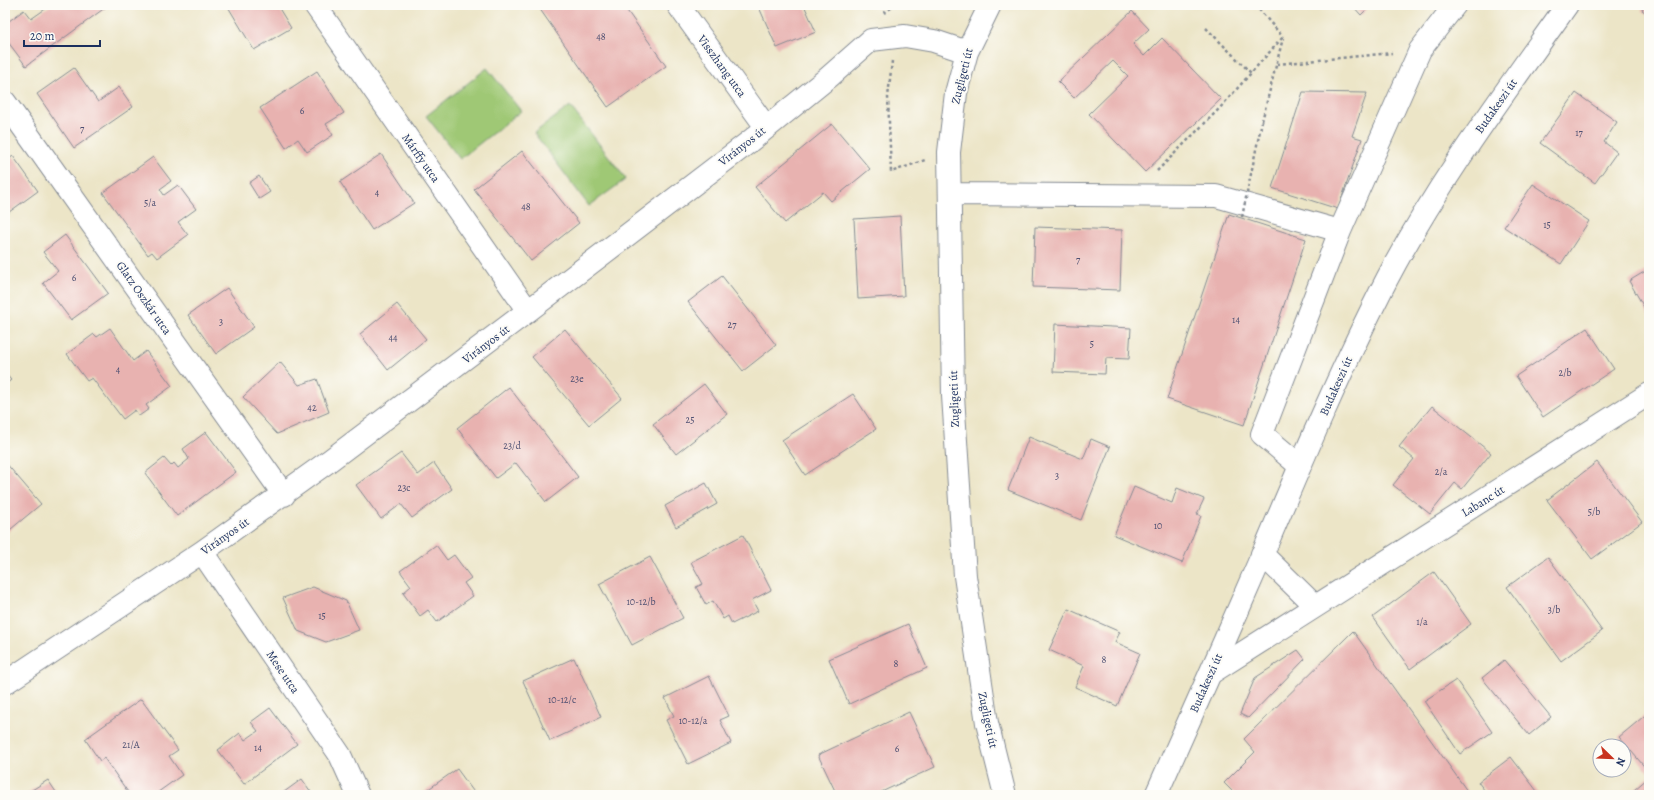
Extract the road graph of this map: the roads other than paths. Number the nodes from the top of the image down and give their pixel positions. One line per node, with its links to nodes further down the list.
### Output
1 (315, 5): 11 (street, Márffy utca)
2 (678, 5): 8 (street, Visszhang utca)
3 (990, 5): 6 (street, Zugligeti út)
4 (1455, 5): 10 (street)
5 (1567, 5): 13 (street, Budakeszi út)
6 (967, 52): 8 (street, Virányos út); 9 (street, Zugligeti út)
7 (5, 102): 14 (street, Glatz Oszkár utca)
8 (766, 127): 11 (street, Virányos út)
9 (950, 194): 10 (street); 21 (street, Zugligeti út)
10 (1340, 232): 13 (street)
11 (528, 312): 14 (street, Virányos út)
12 (1649, 394): 17 (street, Labanc út)
13 (1300, 466): 16 (street, Budakeszi út)
14 (284, 495): 15 (street, Virányos út)
15 (202, 552): 19 (street, Virányos út); 20 (street, Mese utca)
16 (1262, 554): 17 (street); 18 (street, Budakeszi út)
17 (1315, 606): 18 (street, Labanc út)
18 (1211, 673): 22 (street, Budakeszi út)
19 (5, 683)
20 (358, 795)
21 (1005, 795)
22 (1156, 795)

